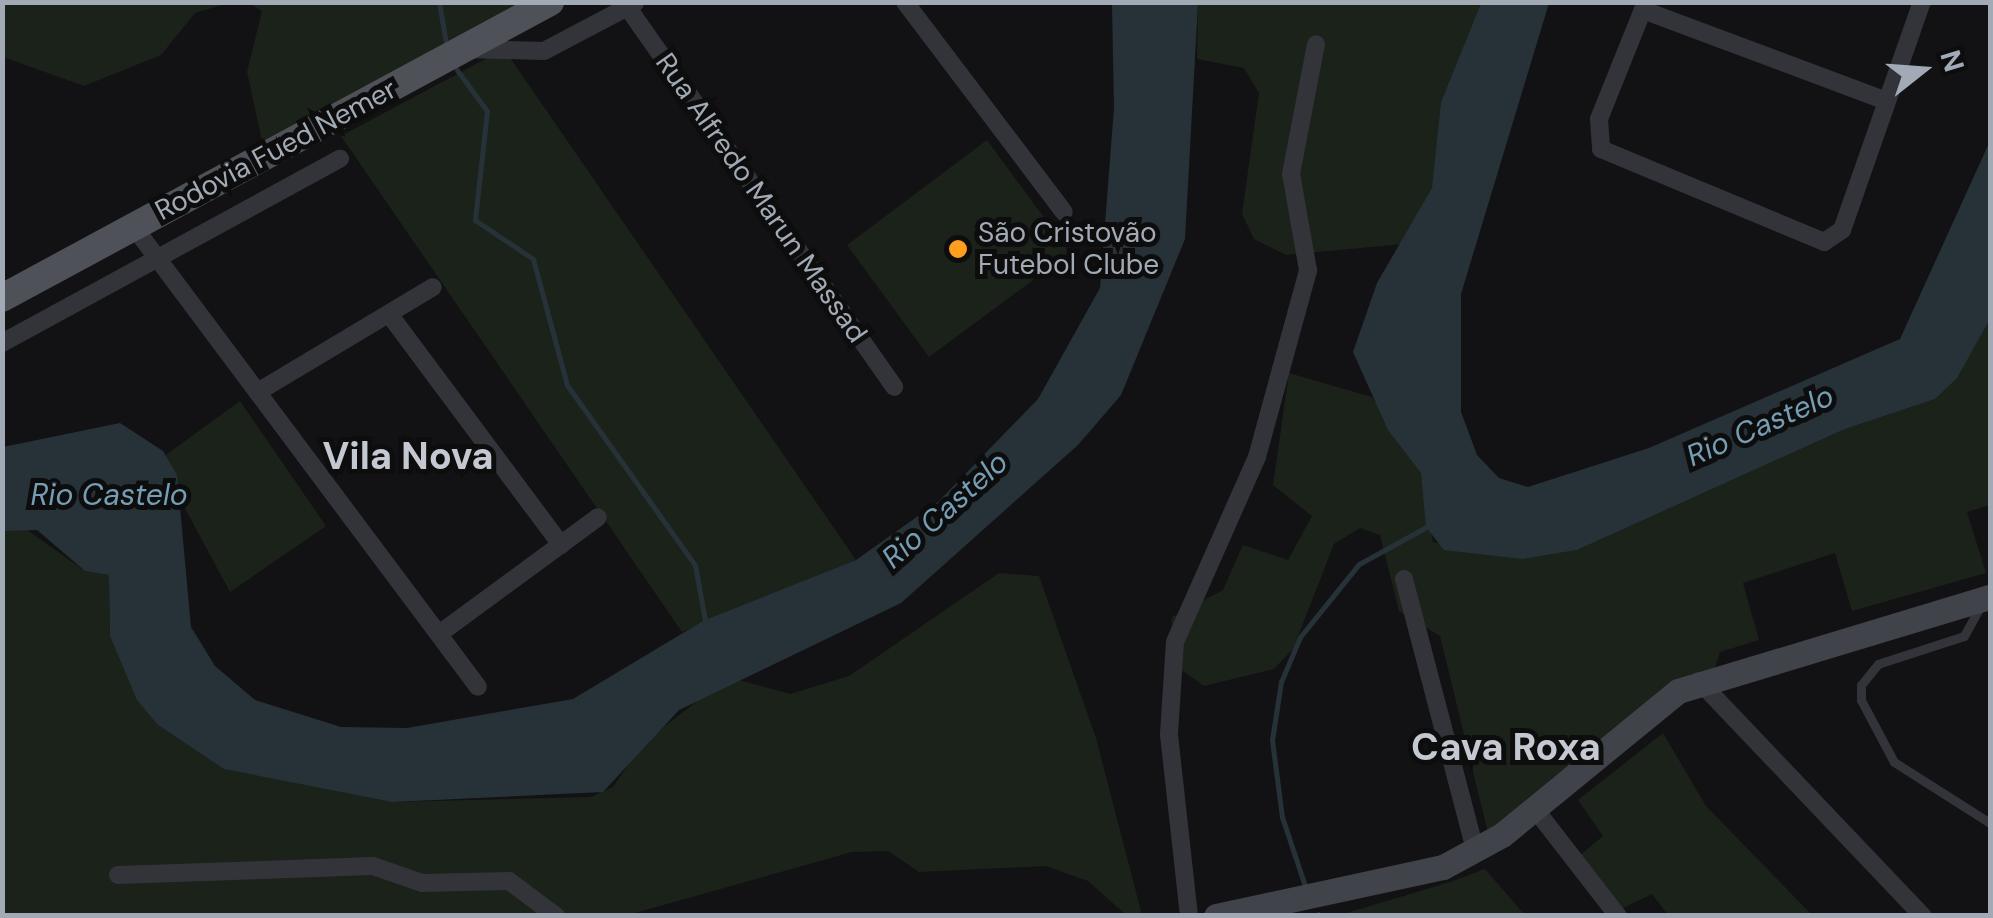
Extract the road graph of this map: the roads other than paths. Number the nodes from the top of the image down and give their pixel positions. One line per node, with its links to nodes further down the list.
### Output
1 (905, 2): 10 (street)
2 (1922, 2): 8 (street)
3 (548, 3): 7 (main road, Rodovia Fued Nemer)
4 (632, 5): 7 (street); 17 (street, Rua Alfredo Marun Massad)
5 (1644, 6): 8 (street); 8 (street)
6 (1316, 44): 31 (street)
7 (466, 49): 11 (main road, Rodovia Fued Nemer)
8 (1884, 100)
9 (340, 159): 12 (street)
10 (1064, 212)
11 (134, 227): 12 (street); 14 (main road, Rodovia Fued Nemer)
12 (163, 255): 16 (street); 18 (street)
13 (433, 288): 15 (street)
14 (2, 298)
15 (389, 314): 18 (street); 20 (street)
16 (2, 343)
17 (894, 388)
18 (261, 390): 23 (street)
19 (598, 517): 20 (street)
20 (561, 544): 23 (street)
21 (1404, 580): 28 (street)
22 (1986, 598): 24 (street); 27 (lane)
23 (439, 634): 25 (street)
24 (1699, 681): 26 (street); 34 (street)
25 (478, 687)
26 (1535, 809): 28 (street); 33 (street)
27 (1990, 822)
28 (1476, 853): 32 (street)
29 (118, 875): 30 (street)
30 (556, 916)
31 (1190, 916)
32 (1216, 916)
33 (1618, 916)
34 (1923, 916)

